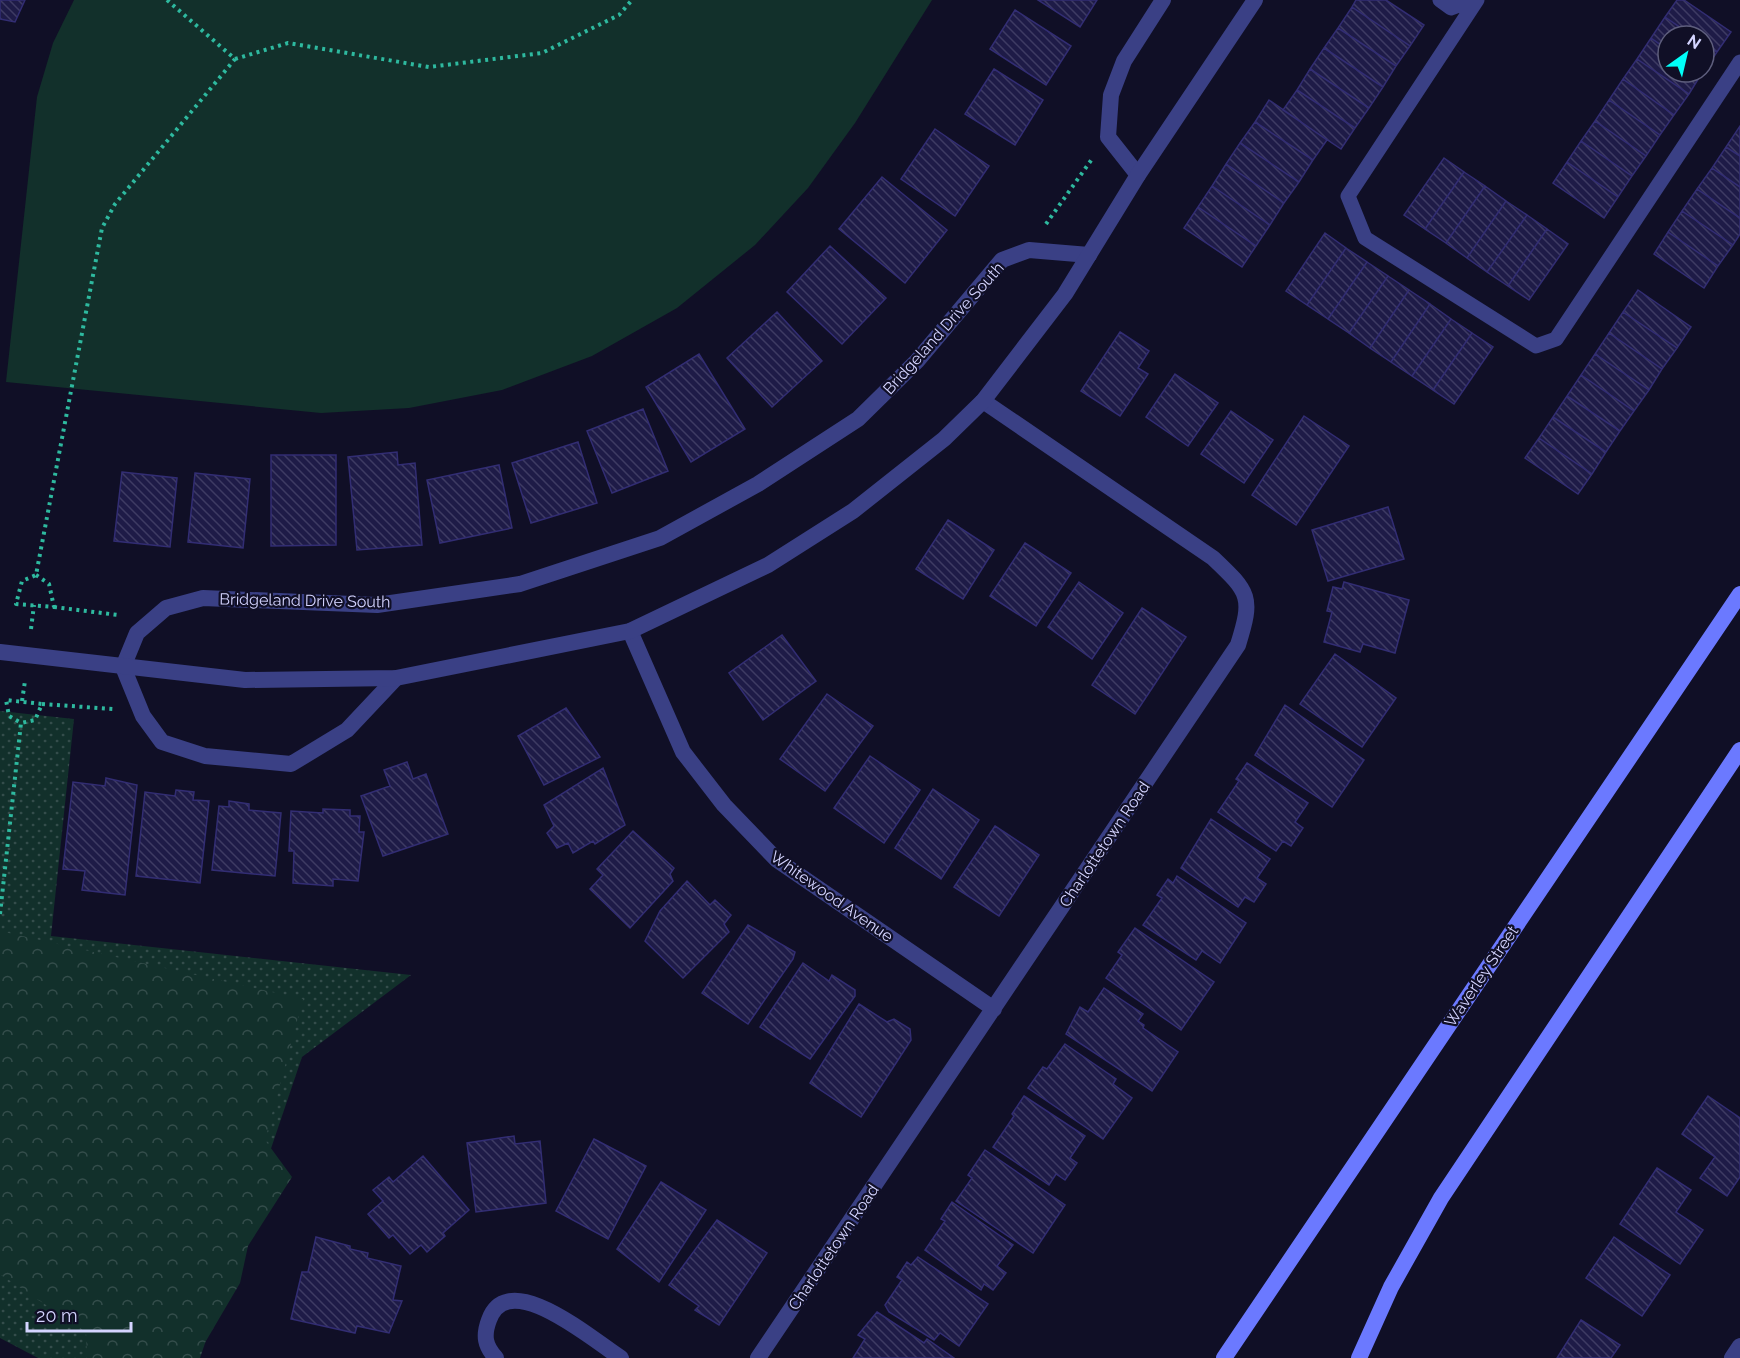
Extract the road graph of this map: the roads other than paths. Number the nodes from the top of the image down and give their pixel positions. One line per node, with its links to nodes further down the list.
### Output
1 (1162, 0): 6 (street)
2 (1255, 0): 6 (street)
3 (1440, 0): 4 (lane)
4 (1475, 0): 5 (lane)
5 (1740, 62)
6 (1138, 175): 7 (street)
7 (1089, 255): 8 (street); 12 (street, Bridgeland Drive South)
8 (983, 401): 10 (street); 15 (street, Charlottetown Road)
9 (1740, 594): 20 (main road, Waverley Street)
10 (630, 631): 13 (street); 15 (street, Whitewood Avenue)
11 (0, 652): 12 (street)
12 (123, 667): 13 (street); 13 (street)
13 (396, 678)
14 (1740, 750): 21 (main road)
15 (994, 1009): 19 (street, Charlottetown Road)
16 (1740, 1346): 22 (street)
17 (496, 1358): 18 (street)
18 (621, 1358)
19 (758, 1358)
20 (1224, 1358)
21 (1359, 1358)
22 (1732, 1358)

